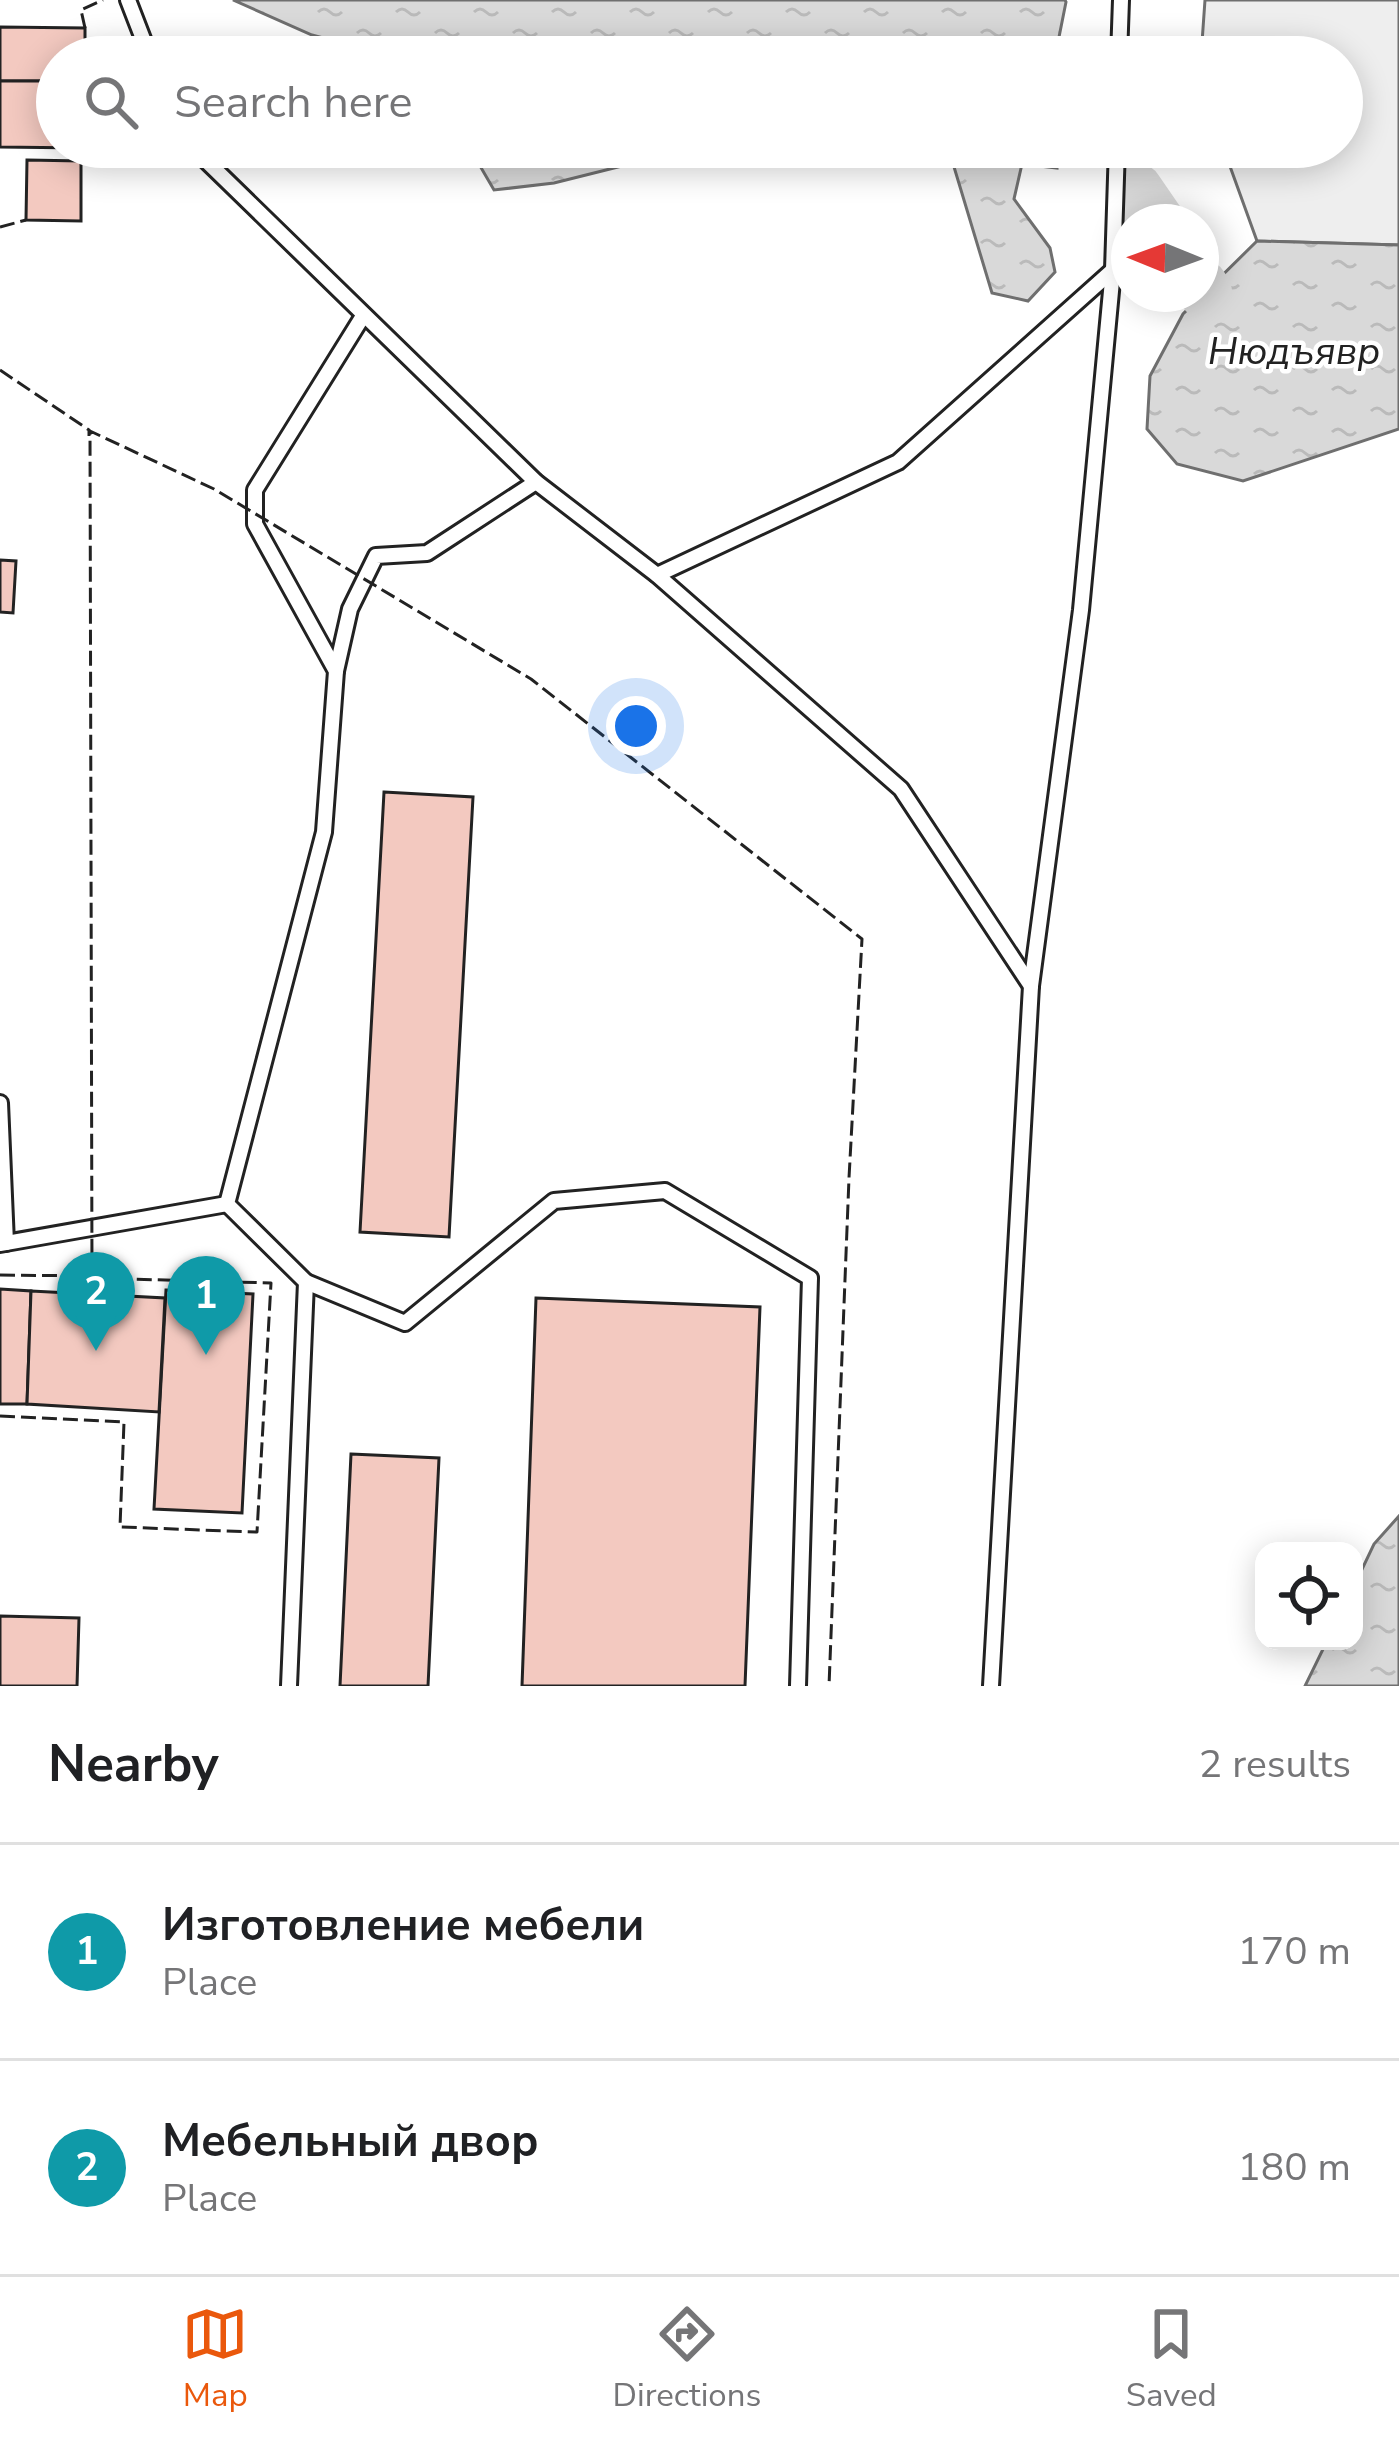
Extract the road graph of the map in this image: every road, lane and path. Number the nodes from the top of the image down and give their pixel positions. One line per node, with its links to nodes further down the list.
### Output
1 (128, 0): 3 (lane)
2 (1121, 0): 4 (lane)
3 (142, 36)
4 (1120, 36)
5 (213, 168): 10 (lane)
6 (1116, 168): 7 (lane)
7 (1115, 204)
8 (1111, 271): 12 (lane)
9 (1111, 290): 14 (lane)
10 (363, 316): 11 (lane); 13 (lane)
11 (536, 482): 12 (lane); 13 (lane)
12 (656, 575): 14 (lane)
13 (336, 671): 16 (lane)
14 (1031, 986): 21 (lane)
15 (0, 1103): 17 (lane)
16 (227, 1204): 17 (lane); 18 (lane)
17 (3, 1243)
18 (306, 1282): 19 (lane); 20 (lane)
19 (289, 1686)
20 (798, 1686)
21 (992, 1686)

